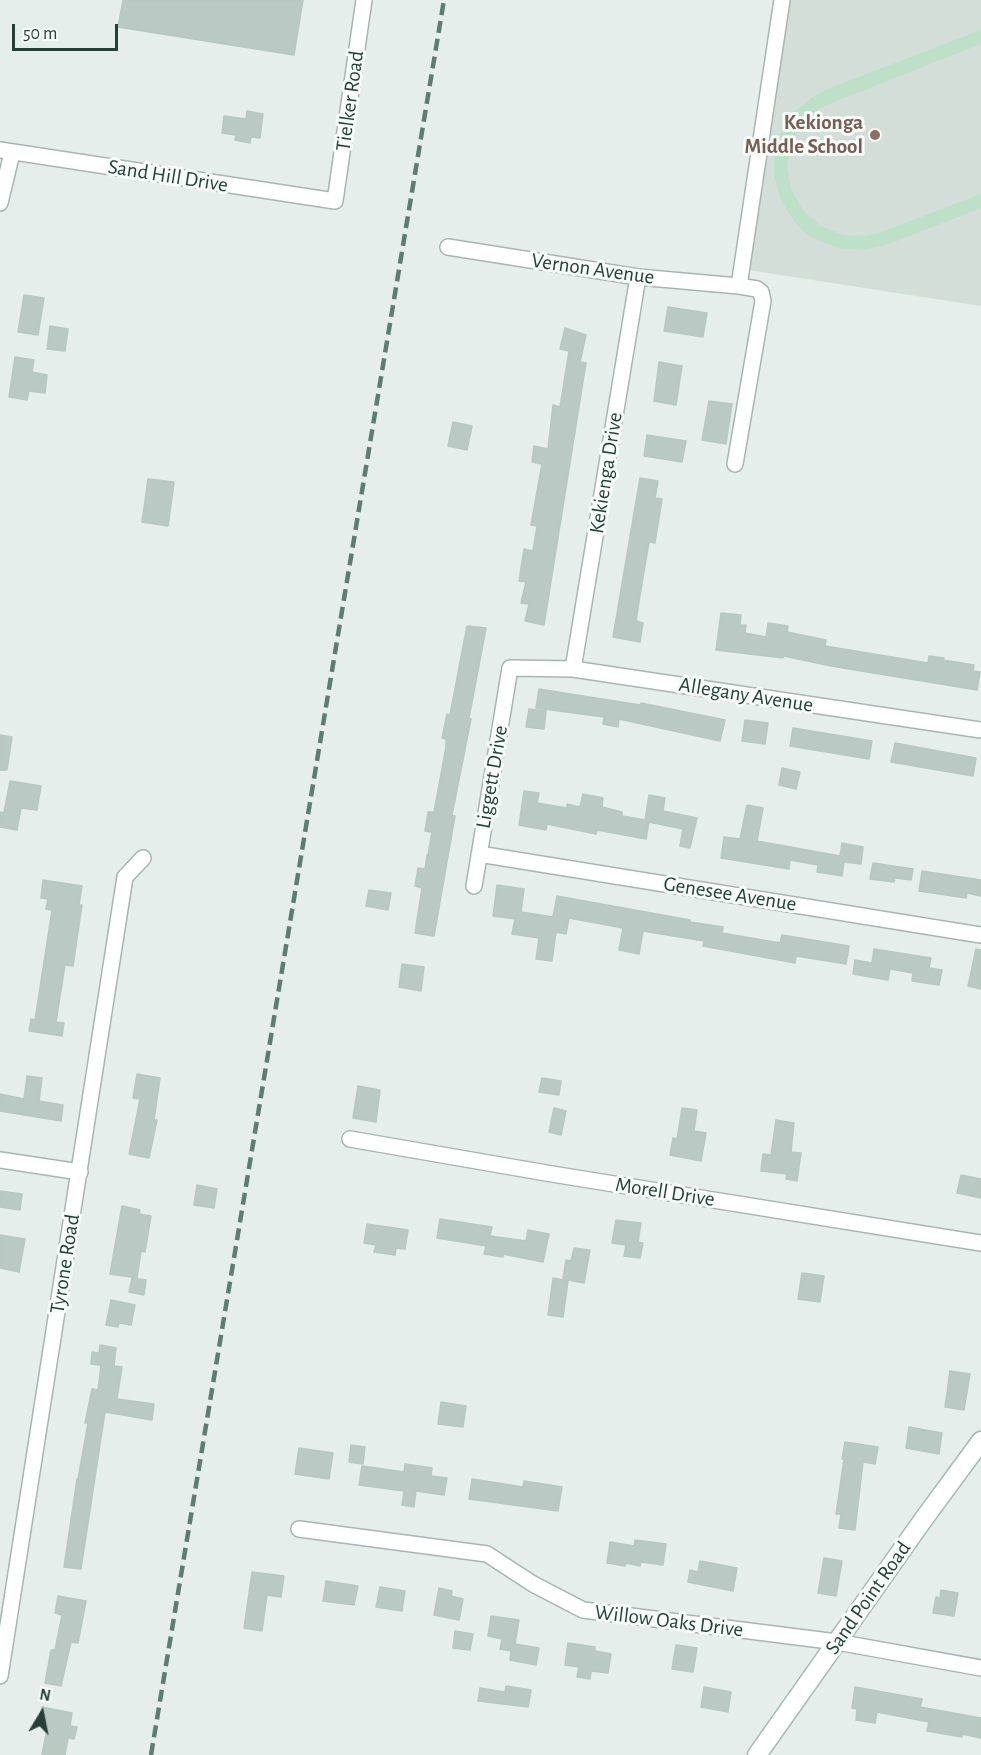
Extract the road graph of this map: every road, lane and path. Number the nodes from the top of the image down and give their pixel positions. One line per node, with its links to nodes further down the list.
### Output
1 (364, 0): 4 (street, Tielker Road)
2 (782, 0): 8 (street)
3 (6, 152): 4 (street, Sand Hill Drive); 5 (street)
4 (335, 201)
5 (0, 204)
6 (448, 247): 7 (street, Vernon Avenue)
7 (638, 277): 8 (street, Vernon Avenue); 11 (street, Kekienga Drive)
8 (739, 286): 9 (street)
9 (735, 464)
10 (510, 668): 11 (street, Allegany Avenue); 13 (street, Liggett Drive)
11 (573, 669): 12 (street, Allegany Avenue)
12 (981, 730)
13 (479, 854): 15 (street, Liggett Drive); 16 (street, Genesee Avenue)
14 (143, 858): 19 (street, Tyrone Road)
15 (474, 886)
16 (981, 935)
17 (350, 1138): 20 (street, Morell Drive)
18 (0, 1160): 19 (street)
19 (80, 1172): 25 (street, Tyrone Road)
20 (981, 1243)
21 (981, 1441): 23 (street, Sand Point Road)
22 (299, 1529): 23 (street, Willow Oaks Drive)
23 (837, 1642): 24 (street, Willow Oaks Drive); 26 (street, Sand Point Road)
24 (981, 1668)
25 (0, 1676)
26 (757, 1755)

